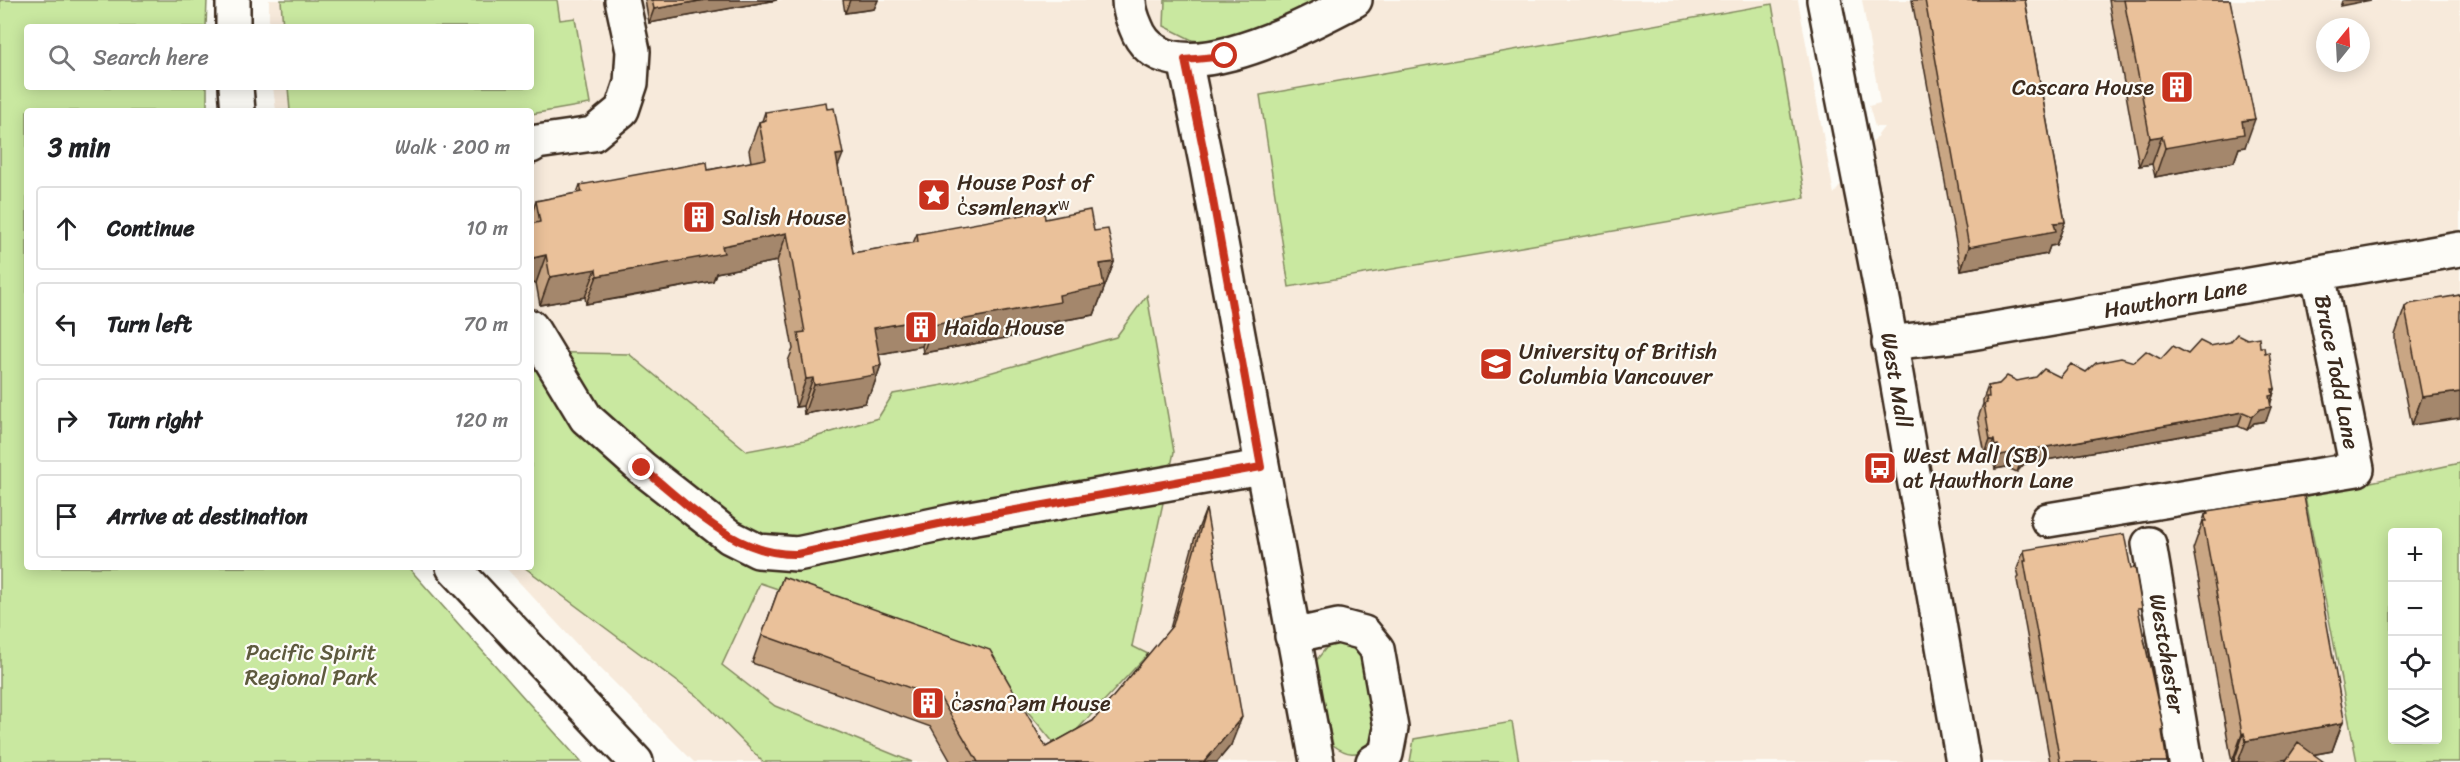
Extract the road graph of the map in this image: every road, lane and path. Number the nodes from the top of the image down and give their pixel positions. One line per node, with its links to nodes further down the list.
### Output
1 (233, 0): 6 (street)
2 (622, 0): 10 (street)
3 (1129, 0): 7 (street)
4 (1355, 0): 7 (street)
5 (1824, 0): 14 (street, West Mall)
6 (233, 24)
7 (1185, 60): 15 (street)
8 (236, 90): 9 (street)
9 (238, 108)
10 (534, 144)
11 (2460, 249): 12 (street, Hawthorn Lane)
12 (2318, 274): 14 (street, Hawthorn Lane); 16 (street, Bruce Todd Lane)
13 (534, 332): 15 (street)
14 (1889, 343): 23 (street, West Mall)
15 (1261, 467): 19 (street)
16 (2048, 520)
17 (2149, 544): 24 (street, Westchester)
18 (456, 570): 20 (street)
19 (1292, 636): 21 (street); 22 (street)
20 (636, 762)
21 (1317, 762)
22 (1373, 762)
23 (1963, 762)
24 (2186, 762)

